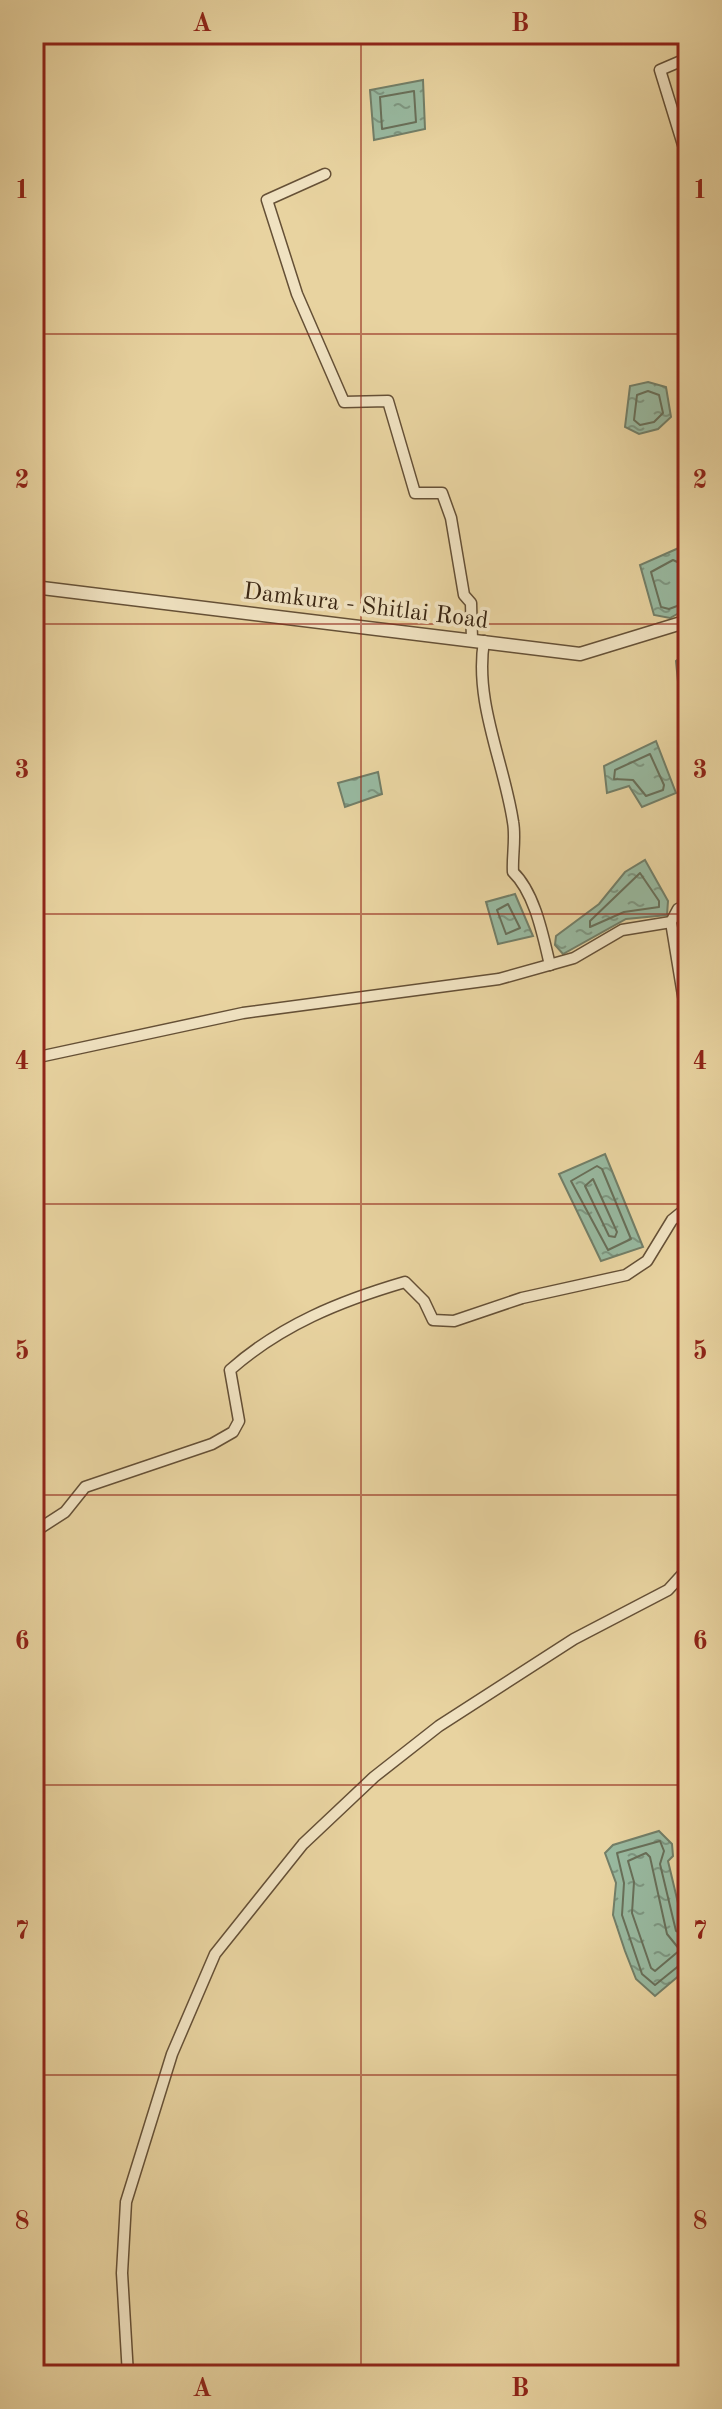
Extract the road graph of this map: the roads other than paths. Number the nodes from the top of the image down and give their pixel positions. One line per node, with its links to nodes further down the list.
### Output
1 (688, 58): 2 (street)
2 (688, 161)
3 (325, 174): 6 (street)
4 (34, 587): 6 (street, Damkura - Shitlai Road)
5 (688, 621): 6 (street, Damkura - Shitlai Road)
6 (478, 640): 9 (street)
7 (688, 905): 8 (street)
8 (671, 922): 9 (street); 10 (street)
9 (550, 965): 11 (street)
10 (688, 1026)
11 (34, 1058)
12 (688, 1207): 13 (street)
13 (34, 1532)
14 (688, 1568): 15 (street)
15 (128, 2375)

